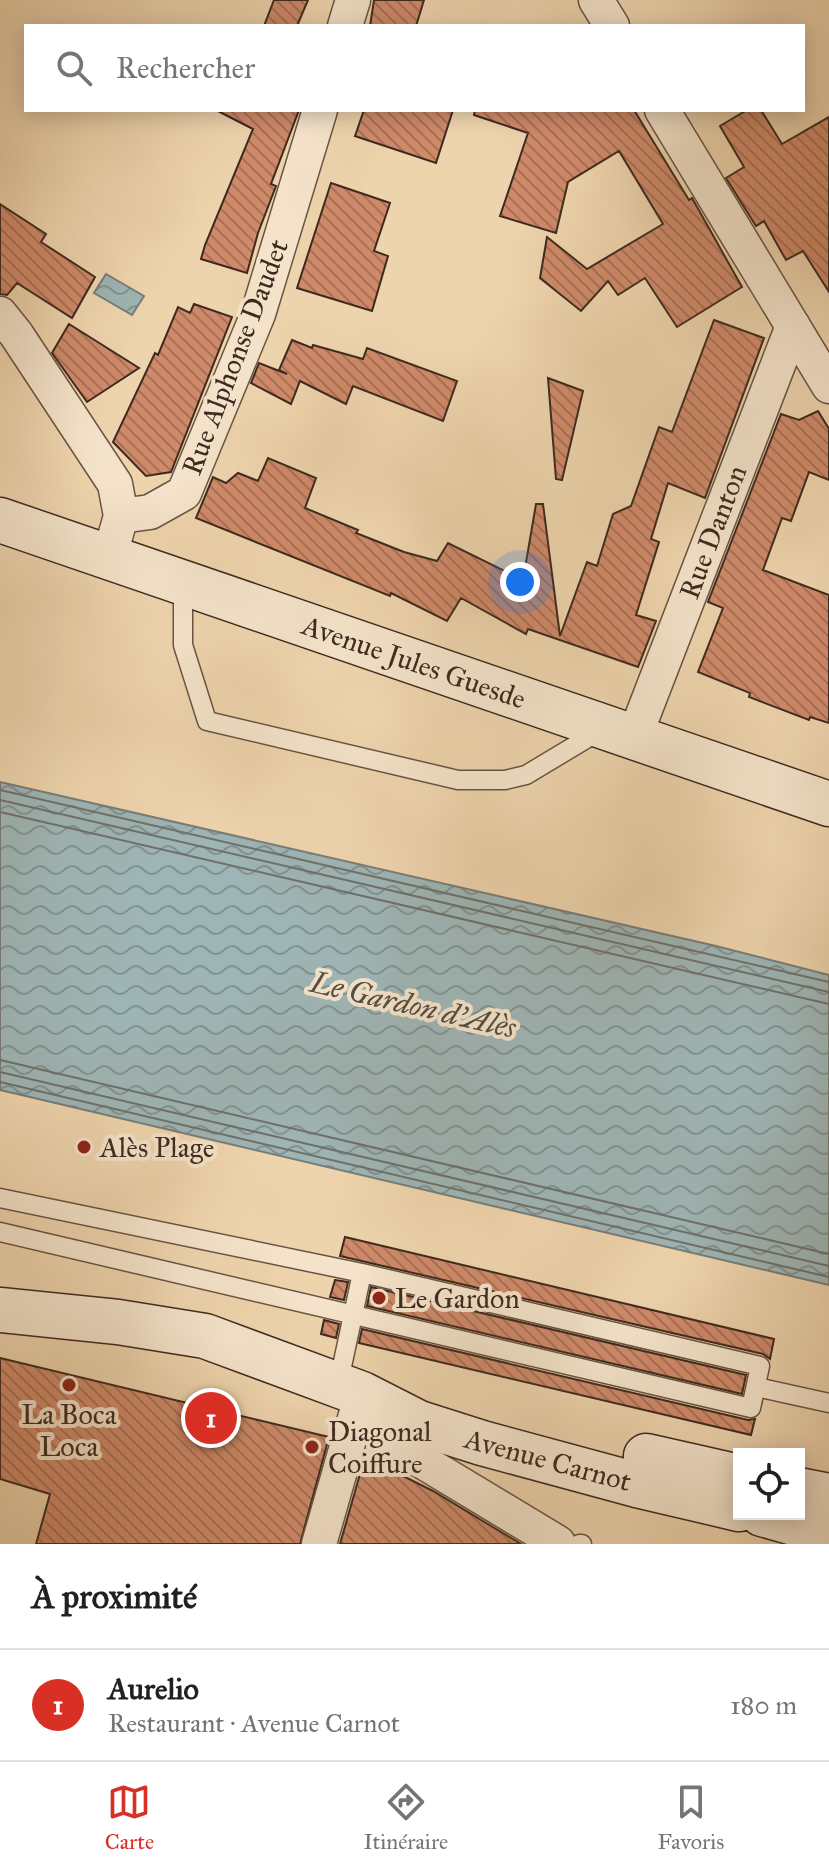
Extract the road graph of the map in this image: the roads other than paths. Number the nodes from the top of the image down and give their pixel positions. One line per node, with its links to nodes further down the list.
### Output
1 (353, 0): 3 (street)
2 (596, 0): 4 (street)
3 (346, 24)
4 (611, 24)
5 (319, 112): 11 (street, Rue Alphonse Daudet)
6 (663, 112): 8 (street)
7 (0, 314): 11 (street)
8 (793, 326): 9 (street); 13 (street, Rue Danton)
9 (829, 386)
10 (0, 520): 11 (main road, Avenue Jules Guesde)
11 (115, 536): 12 (main road, Avenue Jules Guesde)
12 (183, 581): 13 (main road, Avenue Jules Guesde); 13 (lane)
13 (619, 733): 14 (main road, Avenue Jules Guesde)
14 (829, 804)
15 (0, 1198): 17 (lane)
16 (0, 1232): 19 (lane)
17 (362, 1273): 19 (lane); 20 (lane)
18 (0, 1310): 21 (main road, Avenue Carnot)
19 (352, 1315): 20 (lane); 21 (lane)
20 (756, 1387): 22 (lane)
21 (350, 1389): 23 (main road, Avenue Carnot); 26 (main road, Avenue Carnot); 29 (street); 30 (street)
22 (829, 1403)
23 (733, 1476)
24 (805, 1491): 25 (main road)
25 (829, 1496)
26 (733, 1508)
27 (783, 1520): 28 (main road)
28 (829, 1533)
29 (319, 1544)
30 (570, 1544)

